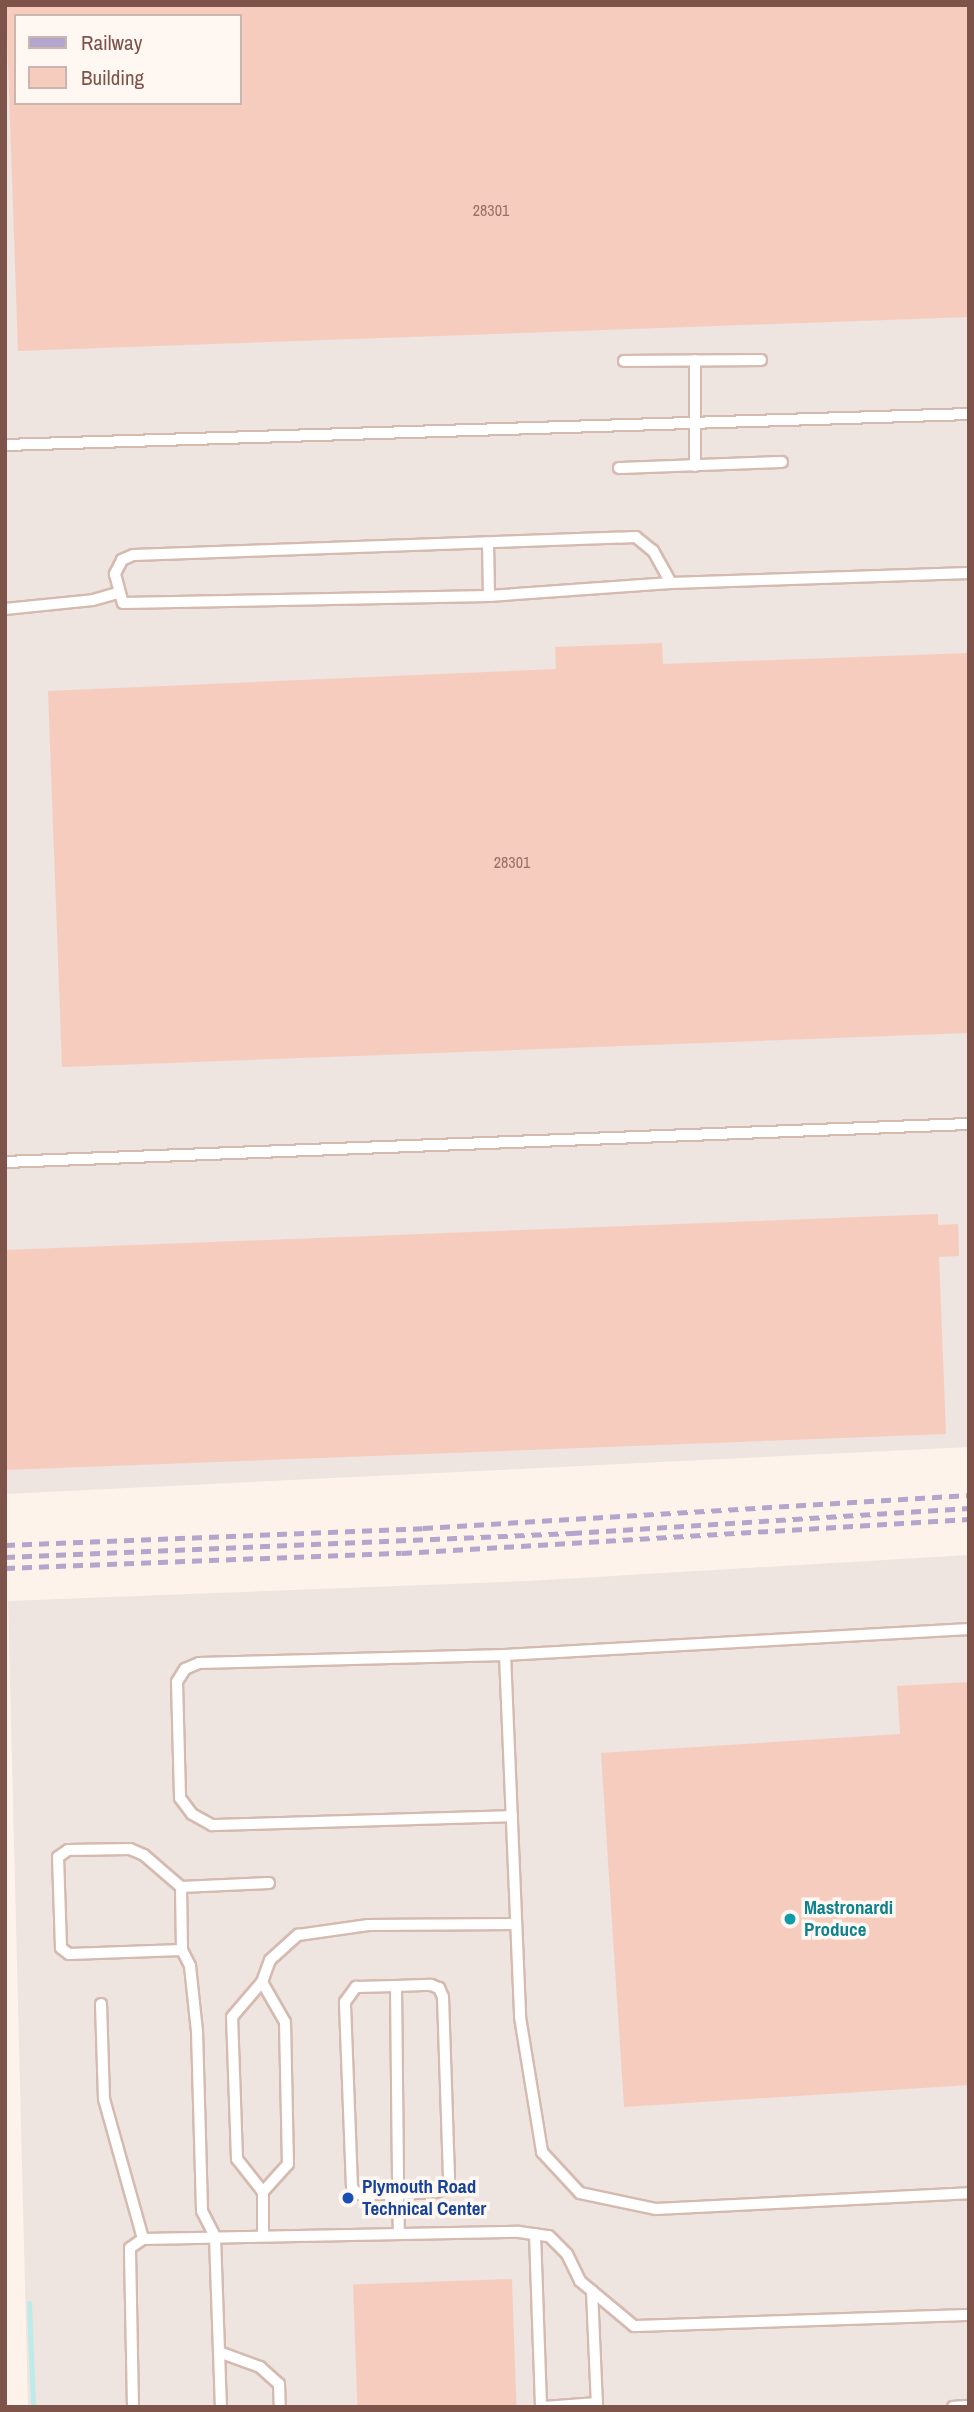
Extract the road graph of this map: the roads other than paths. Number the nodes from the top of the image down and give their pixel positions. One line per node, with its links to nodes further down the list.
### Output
1 (695, 360): 2 (lane); 3 (lane); 5 (lane)
2 (761, 360)
3 (624, 361)
4 (969, 414): 5 (lane)
5 (695, 423): 6 (lane); 8 (lane)
6 (5, 445)
7 (782, 462): 8 (lane)
8 (695, 466): 9 (lane)
9 (619, 468)
10 (488, 542): 12 (lane); 13 (lane); 14 (lane)
11 (969, 573): 12 (lane)
12 (671, 583): 14 (lane)
13 (118, 593): 14 (lane); 15 (lane)
14 (489, 596)
15 (5, 608)
16 (969, 1124): 17 (lane)
17 (5, 1162)
18 (969, 1629): 19 (lane)
19 (505, 1655): 20 (lane); 20 (lane)
20 (512, 1816): 23 (lane)
21 (269, 1884): 22 (lane)
22 (181, 1887): 24 (lane); 24 (lane)
23 (516, 1924): 25 (lane); 29 (lane)
24 (182, 1950): 34 (lane)
25 (262, 1982): 28 (lane); 28 (lane)
26 (396, 1986): 30 (lane); 30 (lane); 30 (lane)
27 (101, 2004): 35 (lane)
28 (263, 2192): 33 (lane)
29 (969, 2193)
30 (398, 2194): 31 (lane)
31 (399, 2234): 32 (lane); 33 (lane)
32 (535, 2234): 36 (lane); 44 (lane)
33 (264, 2236): 34 (lane)
34 (215, 2237): 35 (lane); 38 (lane)
35 (142, 2239): 41 (lane)
36 (592, 2291): 37 (lane); 39 (lane)
37 (969, 2315)
38 (219, 2352): 42 (lane); 43 (lane)
39 (597, 2405): 44 (lane)
40 (969, 2406): 45 (lane)
41 (133, 2407)
42 (221, 2407)
43 (280, 2407)
44 (542, 2407)
45 (953, 2407)

